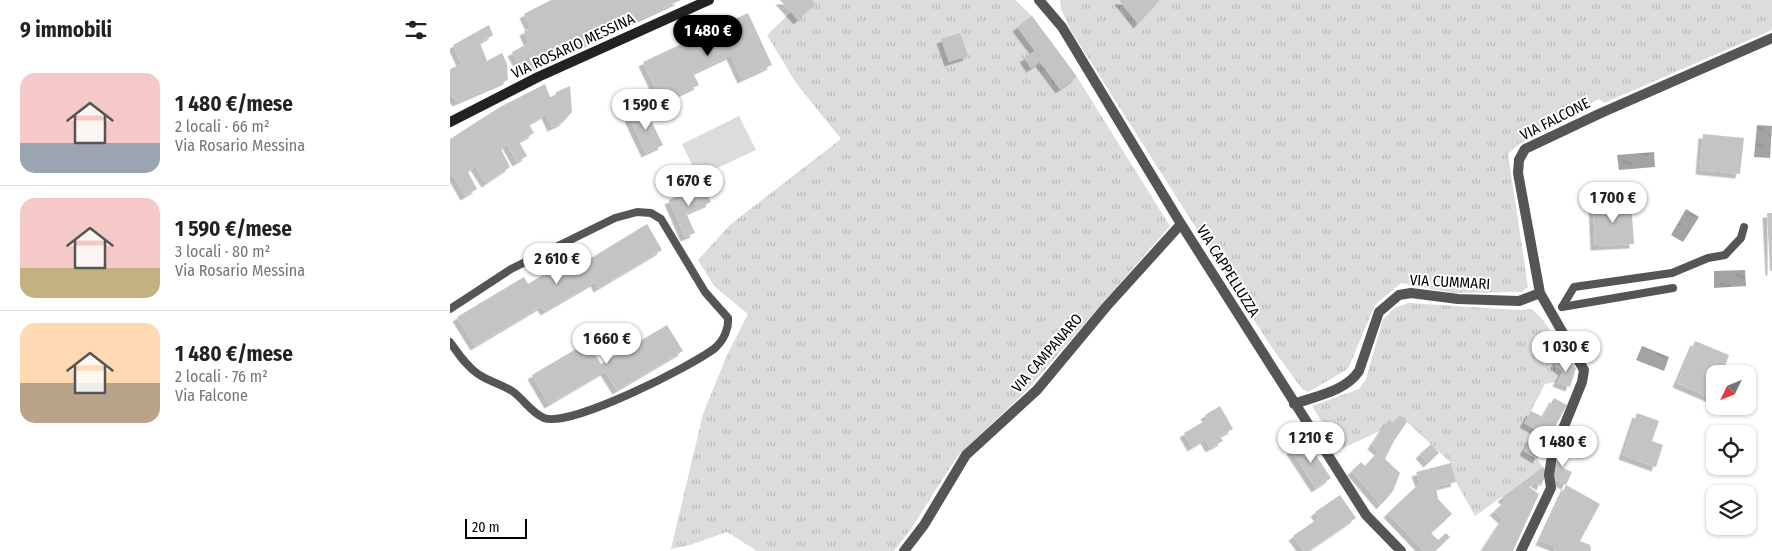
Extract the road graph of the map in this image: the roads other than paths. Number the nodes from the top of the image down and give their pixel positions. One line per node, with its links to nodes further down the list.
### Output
1 (709, 0): 4 (street, VIA ROSARIO MESSINA)
2 (1038, 0): 5 (street, VIA CAPPELLUZZA)
3 (1772, 38): 8 (street, VIA FALCONE)
4 (450, 122)
5 (1181, 224): 11 (street, VIA CAPPELLUZZA); 12 (street, VIA CAMPANARO)
6 (1744, 227): 7 (lane)
7 (1673, 288)
8 (1540, 293): 11 (street, VIA CUMMARI); 14 (street, VIA FALCONE)
9 (450, 310): 10 (lane)
10 (450, 342)
11 (1294, 404): 13 (street, VIA CAPPELLUZZA)
12 (904, 551)
13 (1401, 551)
14 (1521, 551)

